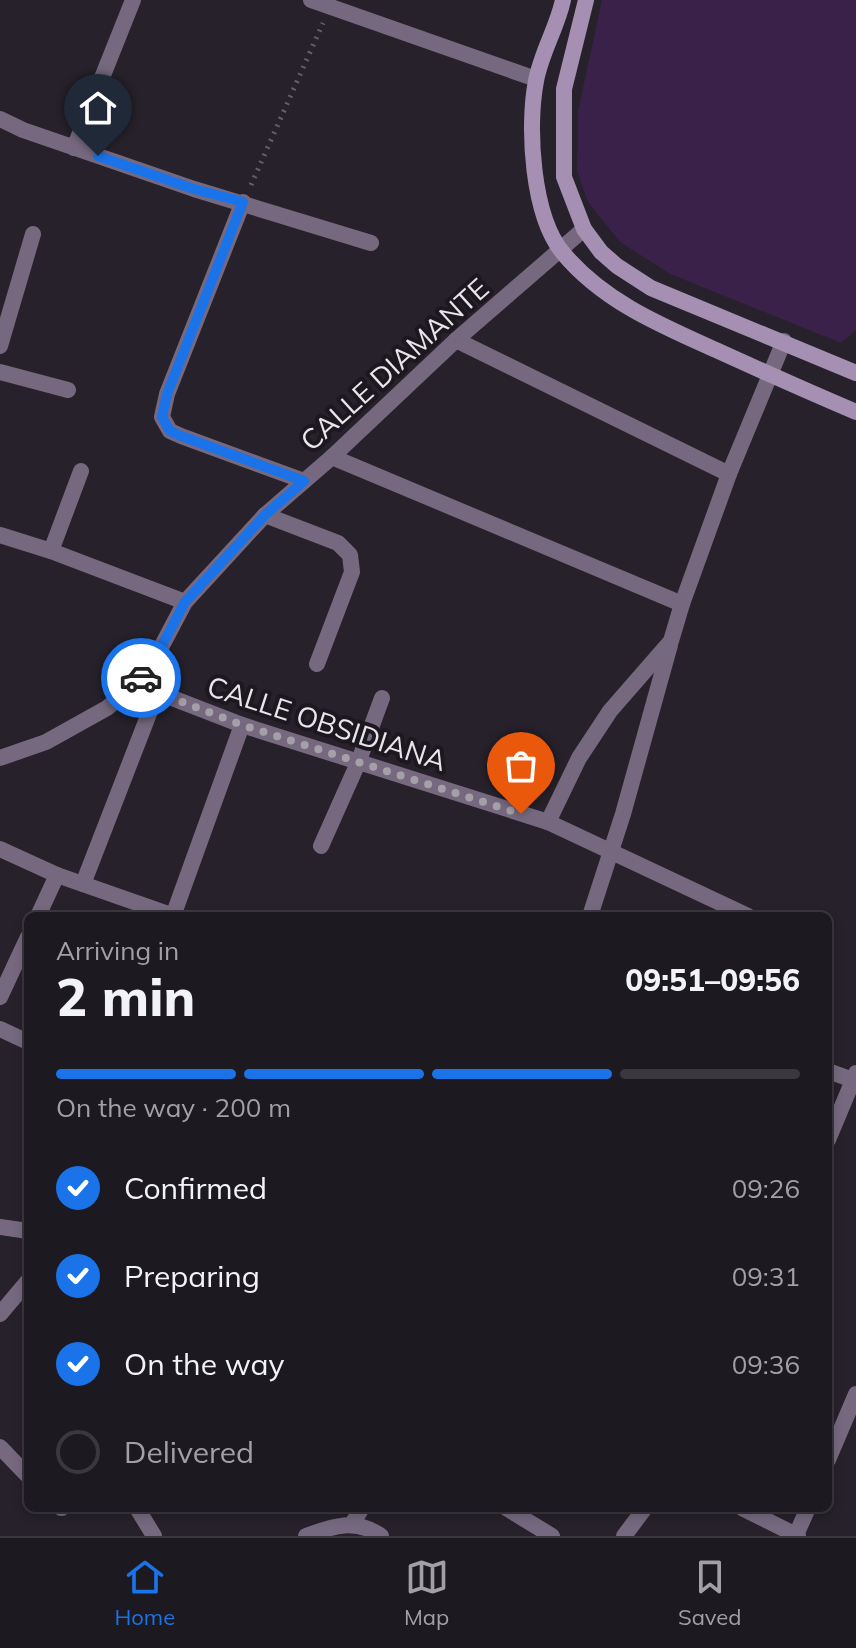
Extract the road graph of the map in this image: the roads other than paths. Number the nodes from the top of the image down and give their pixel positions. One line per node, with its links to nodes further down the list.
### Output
1 (133, 0): 7 (street)
2 (311, 0): 5 (street)
3 (563, 0): 5 (main road)
4 (586, 0): 9 (main road)
5 (536, 79): 12 (main road)
6 (0, 119): 7 (street)
7 (74, 148): 8 (street)
8 (243, 202): 11 (street); 24 (street)
9 (584, 229): 12 (street, CALLE DIAMANTE); 14 (main road)
10 (33, 234): 15 (street)
11 (371, 243)
12 (560, 250): 13 (street, CALLE DIAMANTE); 18 (main road)
13 (456, 340): 21 (street, CALLE DIAMANTE); 23 (street)
14 (784, 341): 17 (main road); 18 (street)
15 (0, 346)
16 (0, 372): 19 (street)
17 (856, 373)
18 (768, 374): 20 (main road); 23 (street)
19 (68, 390)
20 (856, 412)
21 (332, 457): 24 (street, CALLE DIAMANTE); 29 (street)
22 (81, 471): 27 (street)
23 (729, 474): 29 (street)
24 (304, 481): 25 (street, CALLE DIAMANTE)
25 (265, 515): 28 (street, CALLE DIAMANTE); 31 (street)
26 (0, 535): 27 (street)
27 (51, 551): 28 (street)
28 (185, 602): 32 (street, CALLE DIAMANTE)
29 (682, 604): 30 (street)
30 (671, 641): 38 (street); 41 (street)
31 (317, 664)
32 (136, 684): 33 (street, CALLE OBSIDIANA); 36 (street, CALLE DIAMANTE)
33 (157, 693): 35 (street, CALLE OBSIDIANA); 43 (street)
34 (382, 698): 37 (street)
35 (242, 725): 37 (street, CALLE OBSIDIANA); 47 (street)
36 (0, 758)
37 (358, 763): 38 (street, CALLE OBSIDIANA); 39 (street)
38 (548, 822): 41 (street)
39 (321, 846)
40 (0, 849): 42 (street)
41 (611, 852): 44 (street); 48 (street)
42 (57, 875): 43 (street); 45 (street)
43 (83, 884): 46 (street)
44 (721, 910)
45 (40, 912)
46 (162, 912)
47 (174, 912)
48 (591, 912)
49 (24, 946): 50 (street)
50 (0, 997)
51 (0, 1029): 52 (street)
52 (24, 1040)
53 (832, 1072): 54 (street)
54 (854, 1076): 55 (street)
55 (832, 1130)
56 (0, 1227): 57 (street)
57 (24, 1230)
58 (24, 1286): 59 (street)
59 (0, 1314)
60 (856, 1394): 62 (street)
61 (0, 1447): 63 (street)
62 (832, 1451)
63 (24, 1472)
64 (139, 1512): 71 (street)
65 (360, 1512): 70 (street)
66 (513, 1512): 74 (street)
67 (642, 1512): 75 (street)
68 (750, 1512): 76 (street)
69 (806, 1512): 76 (street)
70 (352, 1524): 72 (street); 73 (street)
71 (154, 1536)
72 (306, 1536)
73 (381, 1536)
74 (552, 1536)
75 (624, 1536)
76 (797, 1536)

